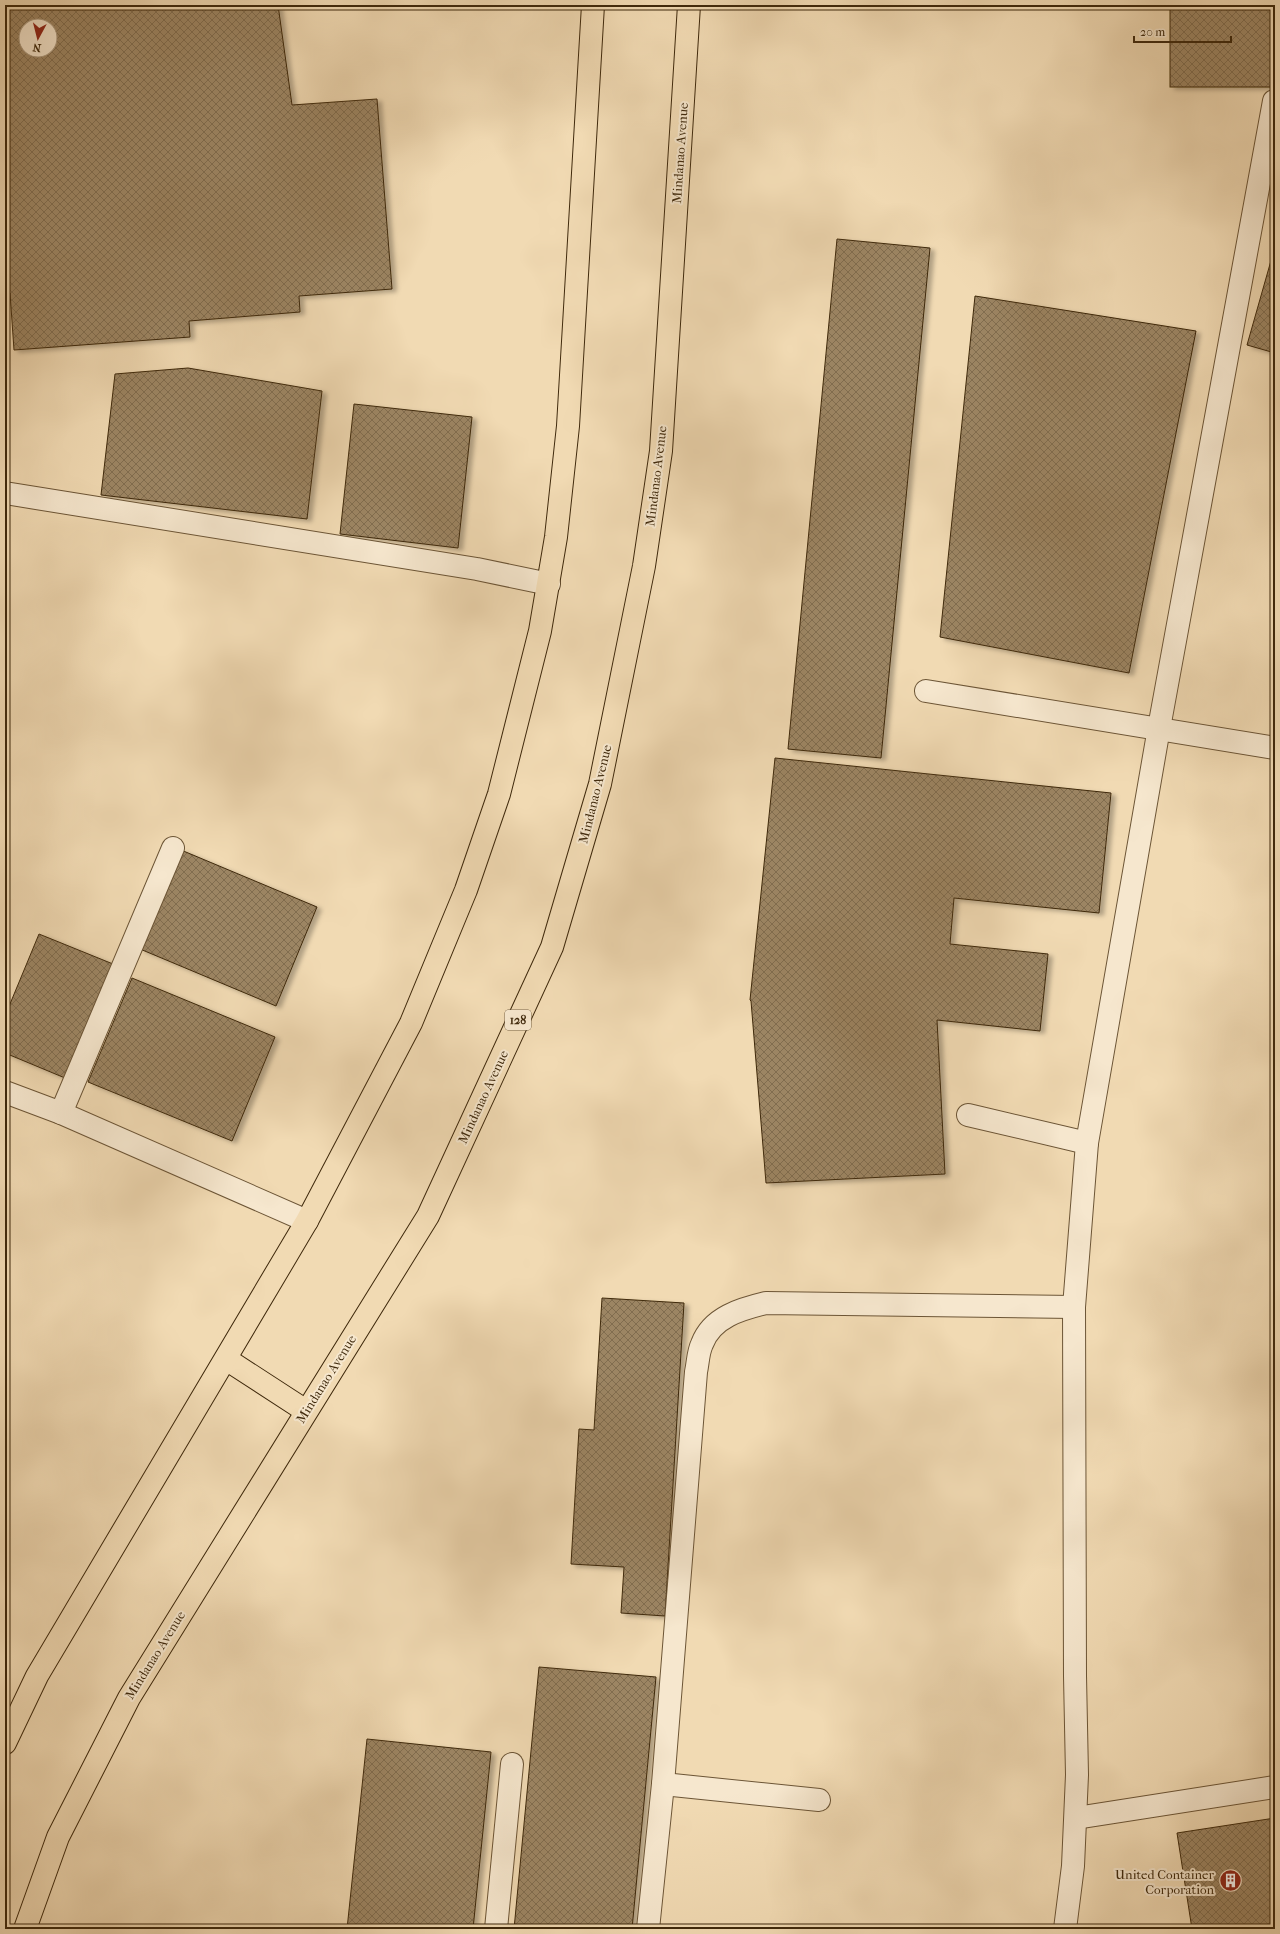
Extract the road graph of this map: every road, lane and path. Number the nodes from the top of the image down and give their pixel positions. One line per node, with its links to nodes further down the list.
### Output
1 (593, 5): 5 (main road)
2 (689, 5): 17 (main road, Mindanao Avenue / 128)
3 (1274, 101): 7 (lane)
4 (5, 493): 5 (lane)
5 (549, 584): 14 (main road)
6 (926, 691): 7 (lane)
7 (1159, 728): 8 (lane); 13 (lane)
8 (1275, 748)
9 (173, 848): 11 (lane)
10 (5, 1092): 11 (lane)
11 (61, 1112): 14 (lane)
12 (968, 1116): 13 (lane)
13 (1087, 1143): 15 (lane)
14 (307, 1221): 16 (main road)
15 (1074, 1307): 20 (lane); 23 (lane)
16 (226, 1359): 17 (main road); 18 (main road)
17 (306, 1411): 24 (main road, Mindanao Avenue / 128)
18 (5, 1743)
19 (512, 1764): 25 (lane)
20 (663, 1784): 22 (lane); 26 (lane)
21 (1275, 1787): 23 (lane)
22 (819, 1800)
23 (1076, 1818): 27 (lane)
24 (25, 1929)
25 (496, 1929)
26 (648, 1929)
27 (1065, 1929)

